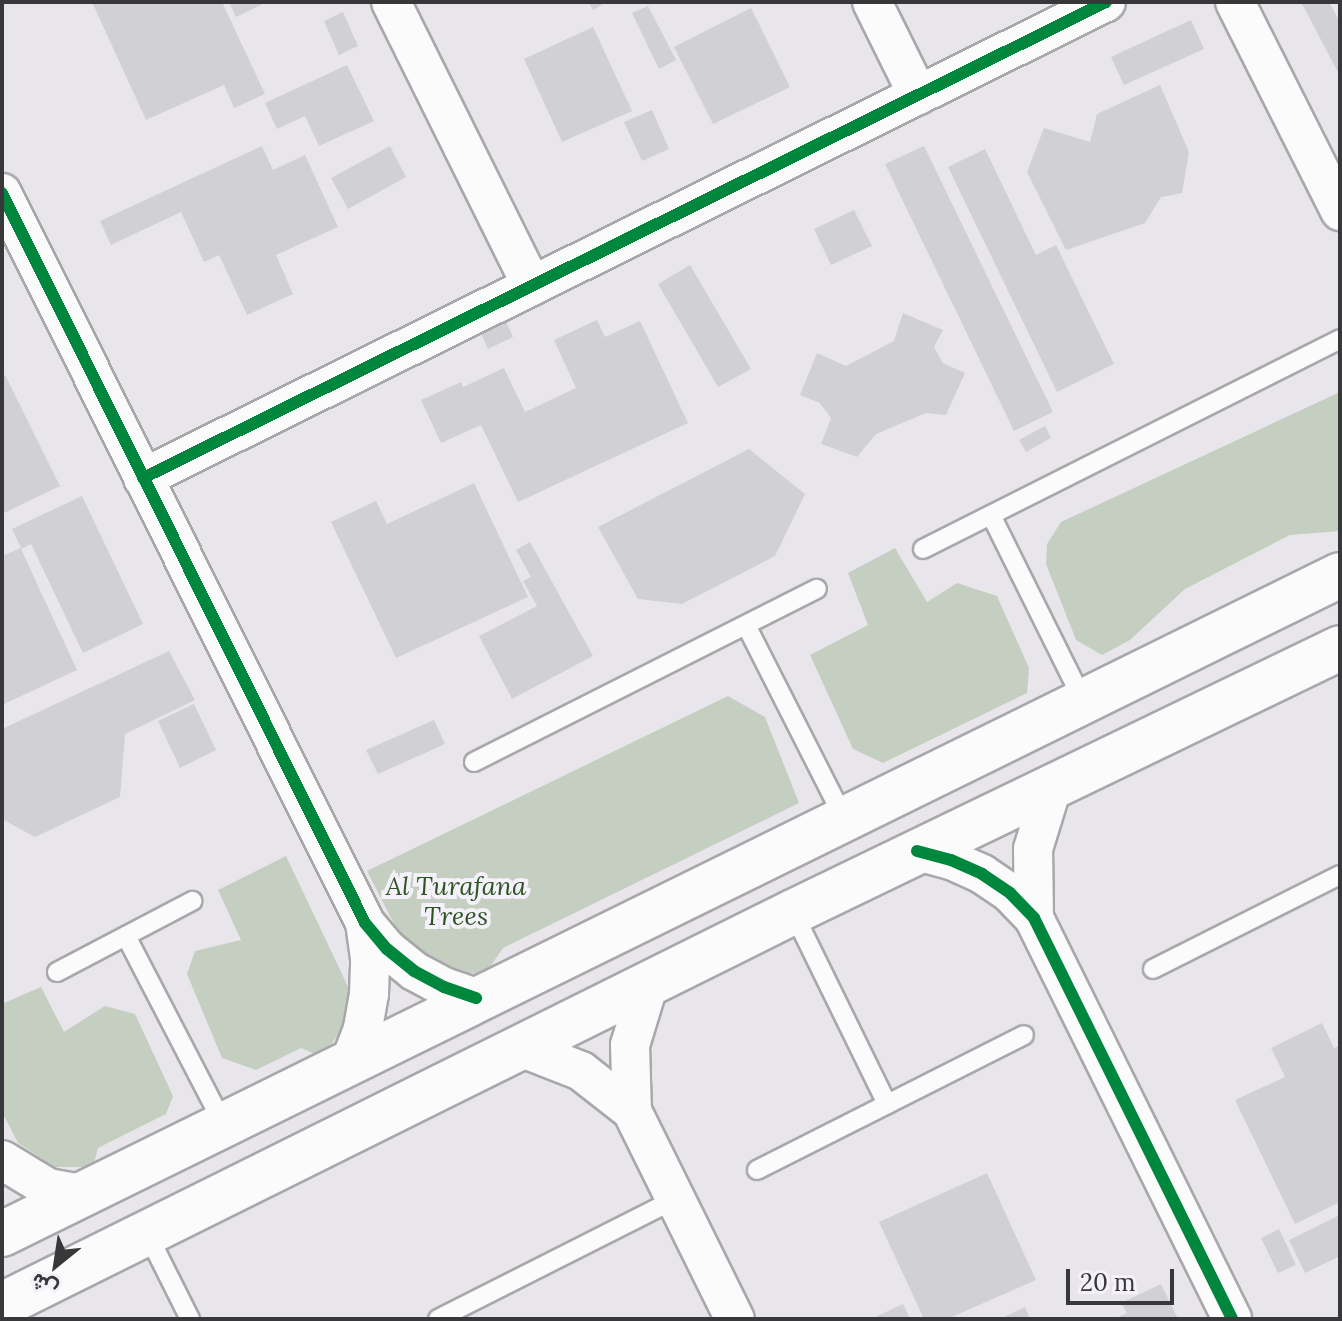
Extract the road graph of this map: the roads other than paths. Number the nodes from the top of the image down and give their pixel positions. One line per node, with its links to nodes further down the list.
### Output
1 (391, 2): 8 (street)
2 (872, 2): 5 (street)
3 (1106, 2): 5 (street)
4 (1235, 2): 7 (street)
5 (918, 95): 8 (street)
6 (2, 193): 10 (street)
7 (1340, 211)
8 (532, 286): 10 (street)
9 (1340, 339): 11 (lane)
10 (143, 478): 26 (street)
11 (991, 515): 12 (lane); 17 (lane)
12 (923, 549)
13 (1340, 575): 17 (main road)
14 (817, 589): 15 (lane)
15 (747, 627): 18 (lane); 20 (lane)
16 (1340, 648): 19 (main road)
17 (1083, 700): 20 (main road)
18 (474, 762)
19 (1053, 784): 21 (main road); 25 (street)
20 (844, 818): 31 (main road)
21 (917, 851): 24 (main road); 25 (street)
22 (1340, 875): 28 (lane)
23 (192, 901): 27 (lane)
24 (793, 912): 30 (main road); 35 (lane)
25 (1034, 918): 48 (street)
26 (365, 923): 31 (street); 34 (street)
27 (126, 936): 29 (lane); 37 (lane)
28 (1153, 969)
29 (57, 972)
30 (649, 983): 33 (main road); 36 (street)
31 (476, 998): 34 (main road)
32 (1024, 1035): 35 (lane)
33 (520, 1047): 36 (street); 42 (main road)
34 (351, 1060): 37 (main road)
35 (887, 1104): 39 (lane)
36 (632, 1111): 41 (street)
37 (223, 1123): 40 (main road)
38 (2, 1160): 40 (street)
39 (757, 1170)
40 (81, 1194): 43 (main road)
41 (676, 1199): 46 (lane); 47 (street)
42 (147, 1233): 44 (main road); 45 (lane)
43 (2, 1234)
44 (2, 1305)
45 (190, 1319)
46 (438, 1319)
47 (735, 1319)
48 (1232, 1319)

